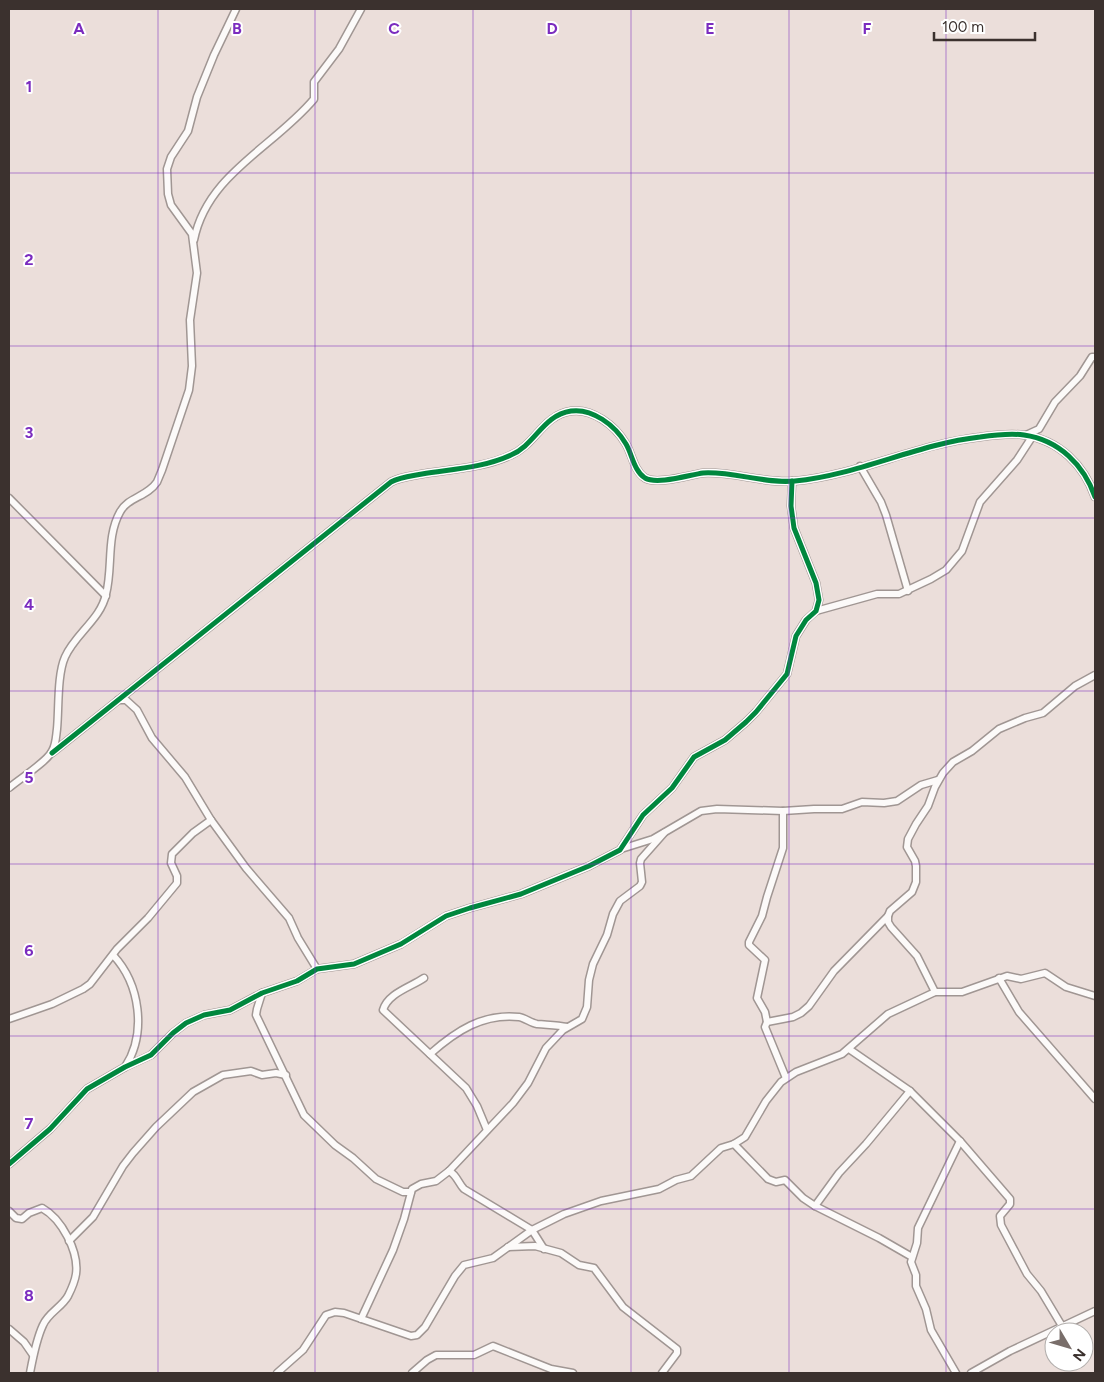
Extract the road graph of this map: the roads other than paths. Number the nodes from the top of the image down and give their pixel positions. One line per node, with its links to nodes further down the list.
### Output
1 (236, 9): 3 (street)
2 (361, 9): 3 (street)
3 (194, 240): 12 (street)
4 (1095, 357): 5 (street)
5 (1025, 435): 6 (street); 7 (street)
6 (1032, 437): 9 (street); 11 (street)
7 (860, 466): 8 (street); 11 (street)
8 (792, 481): 13 (street); 15 (street)
9 (1095, 497)
10 (9, 498): 12 (street)
11 (908, 591): 13 (street)
12 (106, 596): 16 (street)
13 (816, 611): 22 (street)
14 (1095, 675): 17 (street)
15 (118, 700): 16 (street); 20 (street)
16 (52, 753): 18 (street)
17 (938, 780): 19 (street); 23 (street)
18 (9, 788)
19 (783, 811): 21 (street); 32 (street)
20 (211, 820): 24 (street); 25 (street)
21 (664, 832): 22 (street); 33 (street)
22 (620, 850): 25 (street)
23 (888, 916): 28 (street); 32 (street)
24 (113, 955): 31 (street); 36 (street)
25 (317, 969): 29 (street)
26 (424, 978): 35 (street)
27 (999, 978): 28 (street); 30 (street); 40 (street)
28 (935, 992): 34 (street)
29 (262, 993): 36 (street); 37 (street)
30 (1095, 996)
31 (9, 1019)
32 (767, 1022): 38 (street)
33 (568, 1027): 35 (street); 41 (street)
34 (849, 1049): 38 (street); 39 (street)
35 (430, 1054): 41 (street)
36 (125, 1067): 44 (street)
37 (286, 1075): 46 (street); 50 (street)
38 (786, 1078): 43 (street)
39 (910, 1091): 42 (street); 47 (street)
40 (1095, 1099)
41 (487, 1130): 45 (street)
42 (960, 1141): 53 (street); 56 (street)
43 (734, 1144): 47 (street); 49 (street)
44 (9, 1164)
45 (449, 1171): 46 (street); 49 (street)
46 (411, 1192): 55 (street)
47 (815, 1206): 53 (street)
48 (9, 1211): 50 (street)
49 (532, 1230): 51 (street); 52 (street)
50 (69, 1241): 60 (street)
51 (508, 1247): 52 (street); 55 (street)
52 (544, 1249): 66 (street)
53 (912, 1257): 67 (street)
54 (1095, 1311): 57 (street)
55 (361, 1319): 63 (street)
56 (1060, 1322)
57 (1071, 1322)
58 (9, 1329): 60 (street)
59 (1044, 1335): 68 (street)
60 (33, 1355): 62 (street)
61 (550, 1371): 64 (street); 65 (street)
62 (30, 1373)
63 (277, 1373)
64 (412, 1373)
65 (573, 1373)
66 (662, 1373)
67 (956, 1373)
68 (971, 1373)

